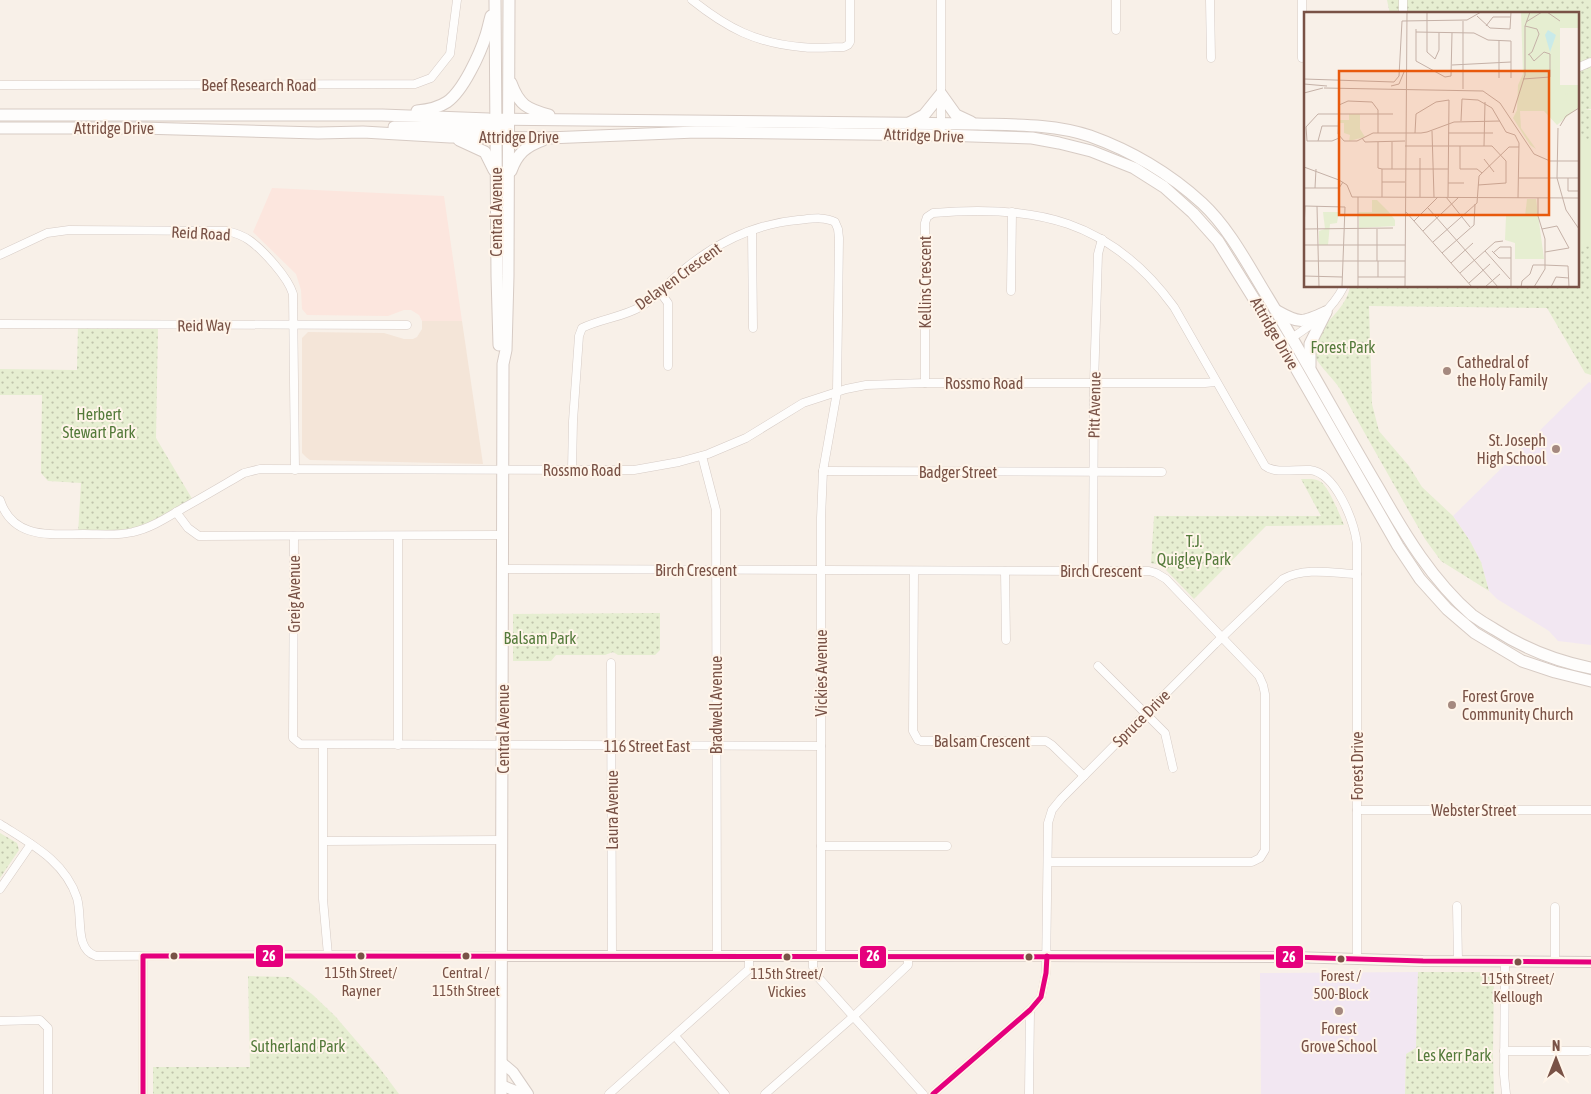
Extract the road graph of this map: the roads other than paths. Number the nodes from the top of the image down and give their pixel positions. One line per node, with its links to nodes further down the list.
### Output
1 (457, 0): 16 (street, Beef Research Road)
2 (509, 0): 15 (main road, Central Avenue)
3 (692, 0): 4 (street)
4 (850, 0)
5 (941, 0): 17 (street)
6 (1116, 0): 10 (street)
7 (1210, 0): 11 (street)
8 (1302, 0): 12 (street)
9 (495, 3): 19 (main road); 25 (main road, Central Avenue)
10 (1116, 30)
11 (1211, 58)
12 (1302, 58)
13 (1591, 62): 14 (street)
14 (1578, 68)
15 (509, 76): 20 (main road, Central Avenue); 21 (main road)
16 (0, 86)
17 (941, 94): 22 (main road); 23 (main road); 26 (street)
18 (0, 115): 19 (main road, Attridge Drive)
19 (382, 115): 25 (main road, Attridge Drive)
20 (509, 118): 21 (main road, Attridge Drive); 25 (main road, Attridge Drive); 29 (main road, Central Avenue)
21 (565, 119): 22 (main road, Attridge Drive)
22 (910, 123): 26 (main road, Attridge Drive)
23 (977, 124): 26 (main road, Attridge Drive); 40 (main road, Attridge Drive)
24 (0, 128): 27 (main road, Attridge Drive)
25 (496, 128): 27 (main road); 28 (main road, Attridge Drive); 29 (main road, Attridge Drive); 31 (main road, Central Avenue)
26 (941, 130): 30 (main road, Attridge Drive); 47 (main road, Attridge Drive)
27 (363, 132): 28 (main road, Attridge Drive)
28 (450, 137): 31 (main road)
29 (509, 137): 30 (main road, Attridge Drive); 32 (main road, Central Avenue)
30 (548, 138): 32 (main road)
31 (496, 174): 48 (main road, Central Avenue)
32 (510, 175): 48 (main road, Central Avenue)
33 (1012, 212): 35 (street, Kellins Crescent); 38 (street); 52 (street, Kellins Crescent)
34 (752, 231): 39 (street, Delayen Crescent); 45 (street); 54 (street, Delayen Crescent)
35 (1102, 239): 51 (street, Kellins Crescent); 53 (street, Pitt Avenue)
36 (0, 255): 43 (street, Reid Road)
37 (1343, 288): 41 (street)
38 (1011, 291)
39 (660, 292): 49 (street); 58 (street, Delayen Crescent)
40 (1276, 310): 41 (main road); 46 (main road, Attridge Drive)
41 (1326, 312): 46 (street); 50 (main road)
42 (0, 324): 43 (street, Reid Way)
43 (294, 325): 44 (street, Reid Way); 56 (street, Reid Road)
44 (407, 325)
45 (753, 328)
46 (1292, 338): 47 (street); 50 (main road, Attridge Drive)
47 (1282, 344): 79 (main road, Attridge Drive)
48 (503, 364): 57 (main road, Central Avenue)
49 (668, 366)
50 (1310, 370): 78 (main road, Attridge Drive)
51 (1215, 382): 53 (street, Rossmo Road); 73 (street)
52 (925, 383): 53 (street, Rossmo Road); 54 (street, Rossmo Road)
53 (1094, 384): 60 (street, Pitt Avenue)
54 (837, 392): 55 (street, Rossmo Road); 59 (street, Vickies Avenue)
55 (702, 456): 58 (street, Rossmo Road); 68 (street, Bradwell Avenue)
56 (295, 470): 57 (street); 63 (street)
57 (502, 470): 58 (street, Rossmo Road); 64 (main road, Central Avenue)
58 (572, 470)
59 (823, 471): 60 (street, Badger Street); 69 (street, Vickies Avenue)
60 (1094, 472): 61 (street, Badger Street); 72 (street, Pitt Avenue)
61 (1162, 472)
62 (1, 506): 63 (street)
63 (176, 512): 65 (street)
64 (502, 535): 66 (street, Greig Avenue); 67 (main road, Central Avenue)
65 (294, 536): 66 (street, Greig Avenue); 81 (street, Greig Avenue)
66 (398, 536): 82 (street)
67 (502, 569): 68 (street, Birch Crescent); 83 (main road, Central Avenue)
68 (716, 570): 69 (street, Birch Crescent); 85 (street, Bradwell Avenue)
69 (820, 571): 70 (street, Birch Crescent); 86 (street, Vickies Avenue)
70 (914, 571): 71 (street, Birch Crescent); 88 (street, Balsam Crescent)
71 (1005, 571): 72 (street, Birch Crescent); 75 (street)
72 (1093, 571): 74 (street, Birch Crescent)
73 (1357, 574): 74 (street, Spruce Drive); 89 (street, Forest Drive)
74 (1222, 637): 80 (street, Spruce Drive); 97 (street, Birch Crescent)
75 (1006, 640)
76 (611, 663): 84 (street, Laura Avenue)
77 (1098, 666): 80 (street)
78 (1591, 668)
79 (1591, 680)
80 (1146, 714): 87 (street); 88 (street, Spruce Drive)
81 (323, 745): 82 (street, Greig Avenue); 93 (street)
82 (398, 745): 83 (street, 116 Street East)
83 (503, 745): 84 (street, 116 Street East); 92 (main road, Central Avenue)
84 (612, 746): 85 (street, 116 Street East); 104 (street, Laura Avenue)
85 (716, 746): 86 (street, 116 Street East); 105 (street, Bradwell Avenue)
86 (821, 746): 95 (street, Vickies Avenue)
87 (1173, 768)
88 (1084, 776): 97 (street, Spruce Drive)
89 (1357, 810): 90 (street, Webster Street); 110 (street, Forest Drive)
90 (1591, 810)
91 (0, 824): 94 (street)
92 (502, 840): 93 (street); 103 (main road, Central Avenue)
93 (324, 841): 101 (street)
94 (31, 844): 98 (street); 102 (street)
95 (821, 846): 96 (street); 107 (street, Vickies Avenue)
96 (947, 846)
97 (1048, 862): 109 (street, Spruce Drive)
98 (0, 889)
99 (1457, 906): 111 (street)
100 (1555, 907): 113 (street)
101 (328, 955): 102 (street); 103 (street)
102 (143, 956): 124 (street)
103 (502, 956): 104 (street); 121 (main road, Central Avenue)
104 (612, 956): 105 (street)
105 (717, 956): 106 (street)
106 (749, 956): 107 (street); 118 (street)
107 (817, 956): 108 (street); 116 (street, Vickies Avenue)
108 (908, 956): 109 (street); 116 (street)
109 (1047, 956): 110 (street); 115 (street, Spruce Drive)
110 (1357, 958): 111 (street)
111 (1458, 961): 112 (street)
112 (1505, 962): 113 (street); 119 (street)
113 (1555, 962): 114 (street)
114 (1591, 962)
115 (1030, 1010): 131 (street); 132 (street)
116 (854, 1016): 129 (street); 130 (street, Vickies Avenue)
117 (0, 1021): 123 (street)
118 (675, 1036): 127 (street); 128 (street)
119 (1504, 1051): 120 (street); 133 (street)
120 (1588, 1051)
121 (501, 1062): 122 (main road, Central Avenue); 126 (street)
122 (501, 1089): 125 (street)
123 (48, 1094)
124 (143, 1094)
125 (523, 1094)
126 (528, 1094)
127 (609, 1094)
128 (725, 1094)
129 (765, 1094)
130 (923, 1094)
131 (933, 1094)
132 (1029, 1094)
133 (1506, 1094)

